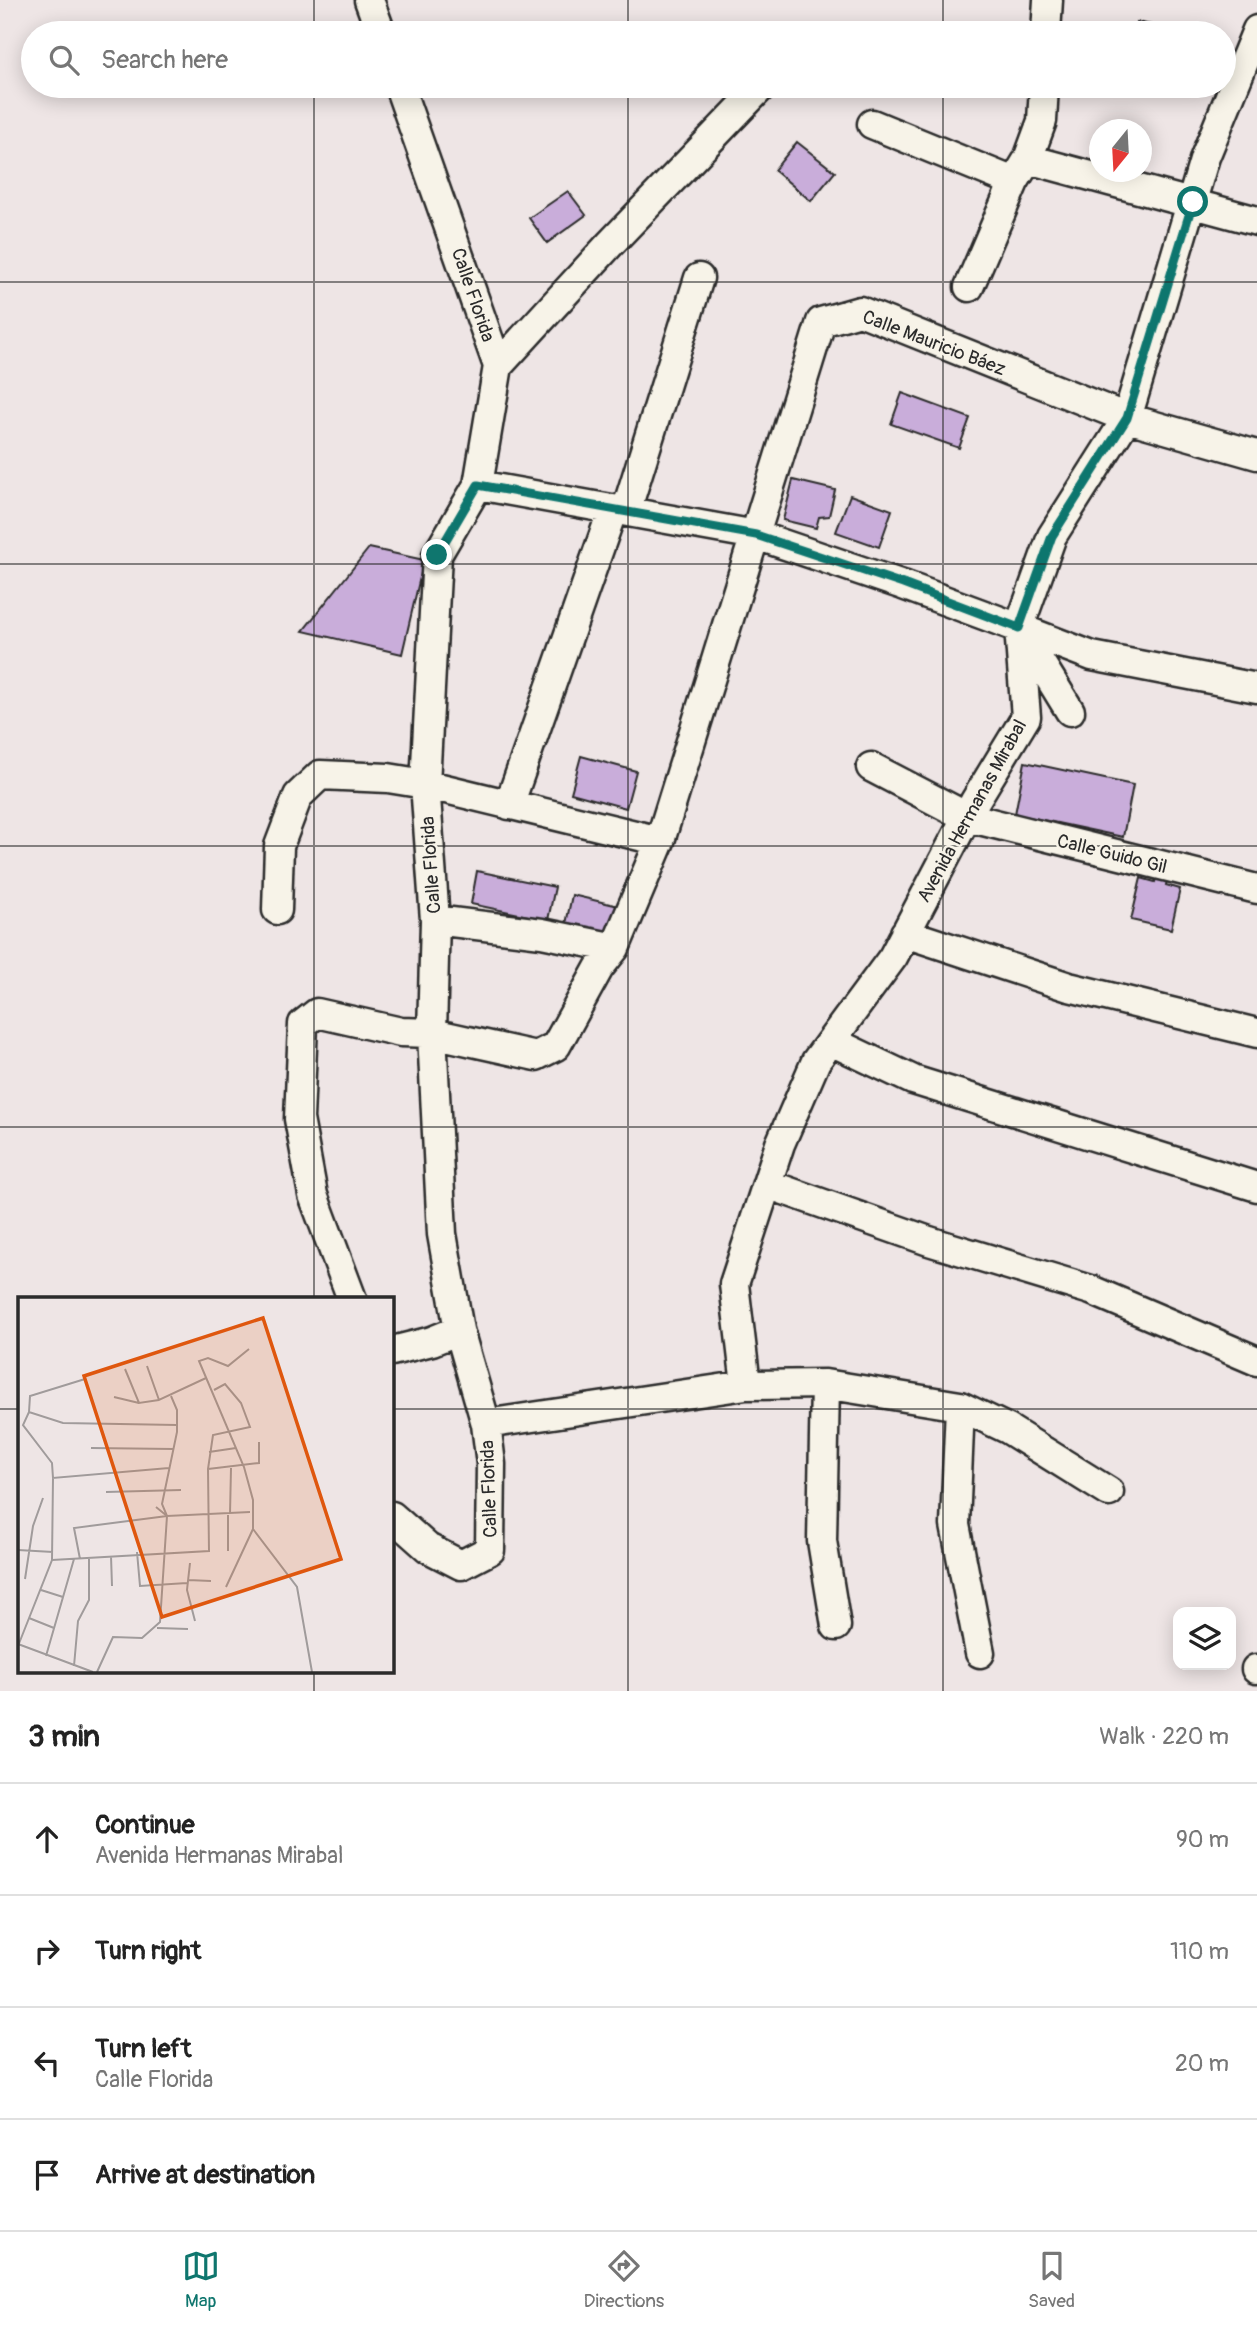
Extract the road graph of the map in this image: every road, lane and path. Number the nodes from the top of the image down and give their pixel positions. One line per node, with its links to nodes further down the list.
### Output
1 (369, 0): 3 (street)
2 (1048, 0): 4 (street)
3 (377, 21)
4 (1047, 21)
5 (1257, 30): 6 (street, Avenida Hermanas Mirabal)
6 (1236, 81)
7 (404, 98): 17 (street, Calle Florida)
8 (750, 98): 17 (street)
9 (1043, 98): 12 (street)
10 (1229, 98): 13 (street, Avenida Hermanas Mirabal)
11 (872, 124): 12 (street)
12 (1021, 171): 13 (street); 16 (street)
13 (1193, 202): 14 (street); 18 (street, Avenida Hermanas Mirabal)
14 (1257, 220)
15 (699, 278): 21 (street)
16 (969, 287)
17 (498, 366): 20 (street, Calle Florida)
18 (1127, 418): 19 (street, Calle Mauricio Báez); 22 (street, Calle Mauricio Báez); 23 (street, Avenida Hermanas Mirabal)
19 (1257, 455)
20 (478, 485): 21 (street); 27 (street, Calle Florida)
21 (619, 510): 22 (street); 28 (street)
22 (756, 535): 23 (street); 30 (street)
23 (1019, 628): 24 (street); 25 (street); 29 (street, Avenida Hermanas Mirabal)
24 (1257, 688)
25 (1070, 711)
26 (871, 767): 29 (street, Calle Guido Gil)
27 (425, 784): 28 (street); 32 (street); 33 (street, Calle Florida)
28 (509, 805): 30 (street)
29 (967, 817): 31 (street, Calle Guido Gil); 34 (street, Avenida Hermanas Mirabal)
30 (660, 841): 35 (street)
31 (1257, 889)
32 (277, 909)
33 (435, 920): 35 (street); 37 (street, Calle Florida)
34 (905, 933): 36 (street); 38 (street, Avenida Hermanas Mirabal)
35 (615, 948): 37 (street)
36 (1257, 1032)
37 (432, 1033): 41 (street); 42 (street, Calle Florida)
38 (831, 1041): 39 (street, Avenida Hermanas Mirabal); 40 (street)
39 (767, 1184): 44 (street); 46 (street, Avenida Hermanas Mirabal)
40 (1257, 1187)
41 (351, 1297)
42 (459, 1330): 43 (street); 48 (street, Calle Florida)
43 (394, 1350)
44 (1257, 1361)
45 (825, 1384): 46 (street); 47 (street); 51 (street)
46 (746, 1385): 48 (street)
47 (960, 1406): 49 (street); 52 (street)
48 (486, 1424): 50 (street, Calle Florida)
49 (1109, 1492)
50 (394, 1518)
51 (836, 1626)
52 (980, 1653)

